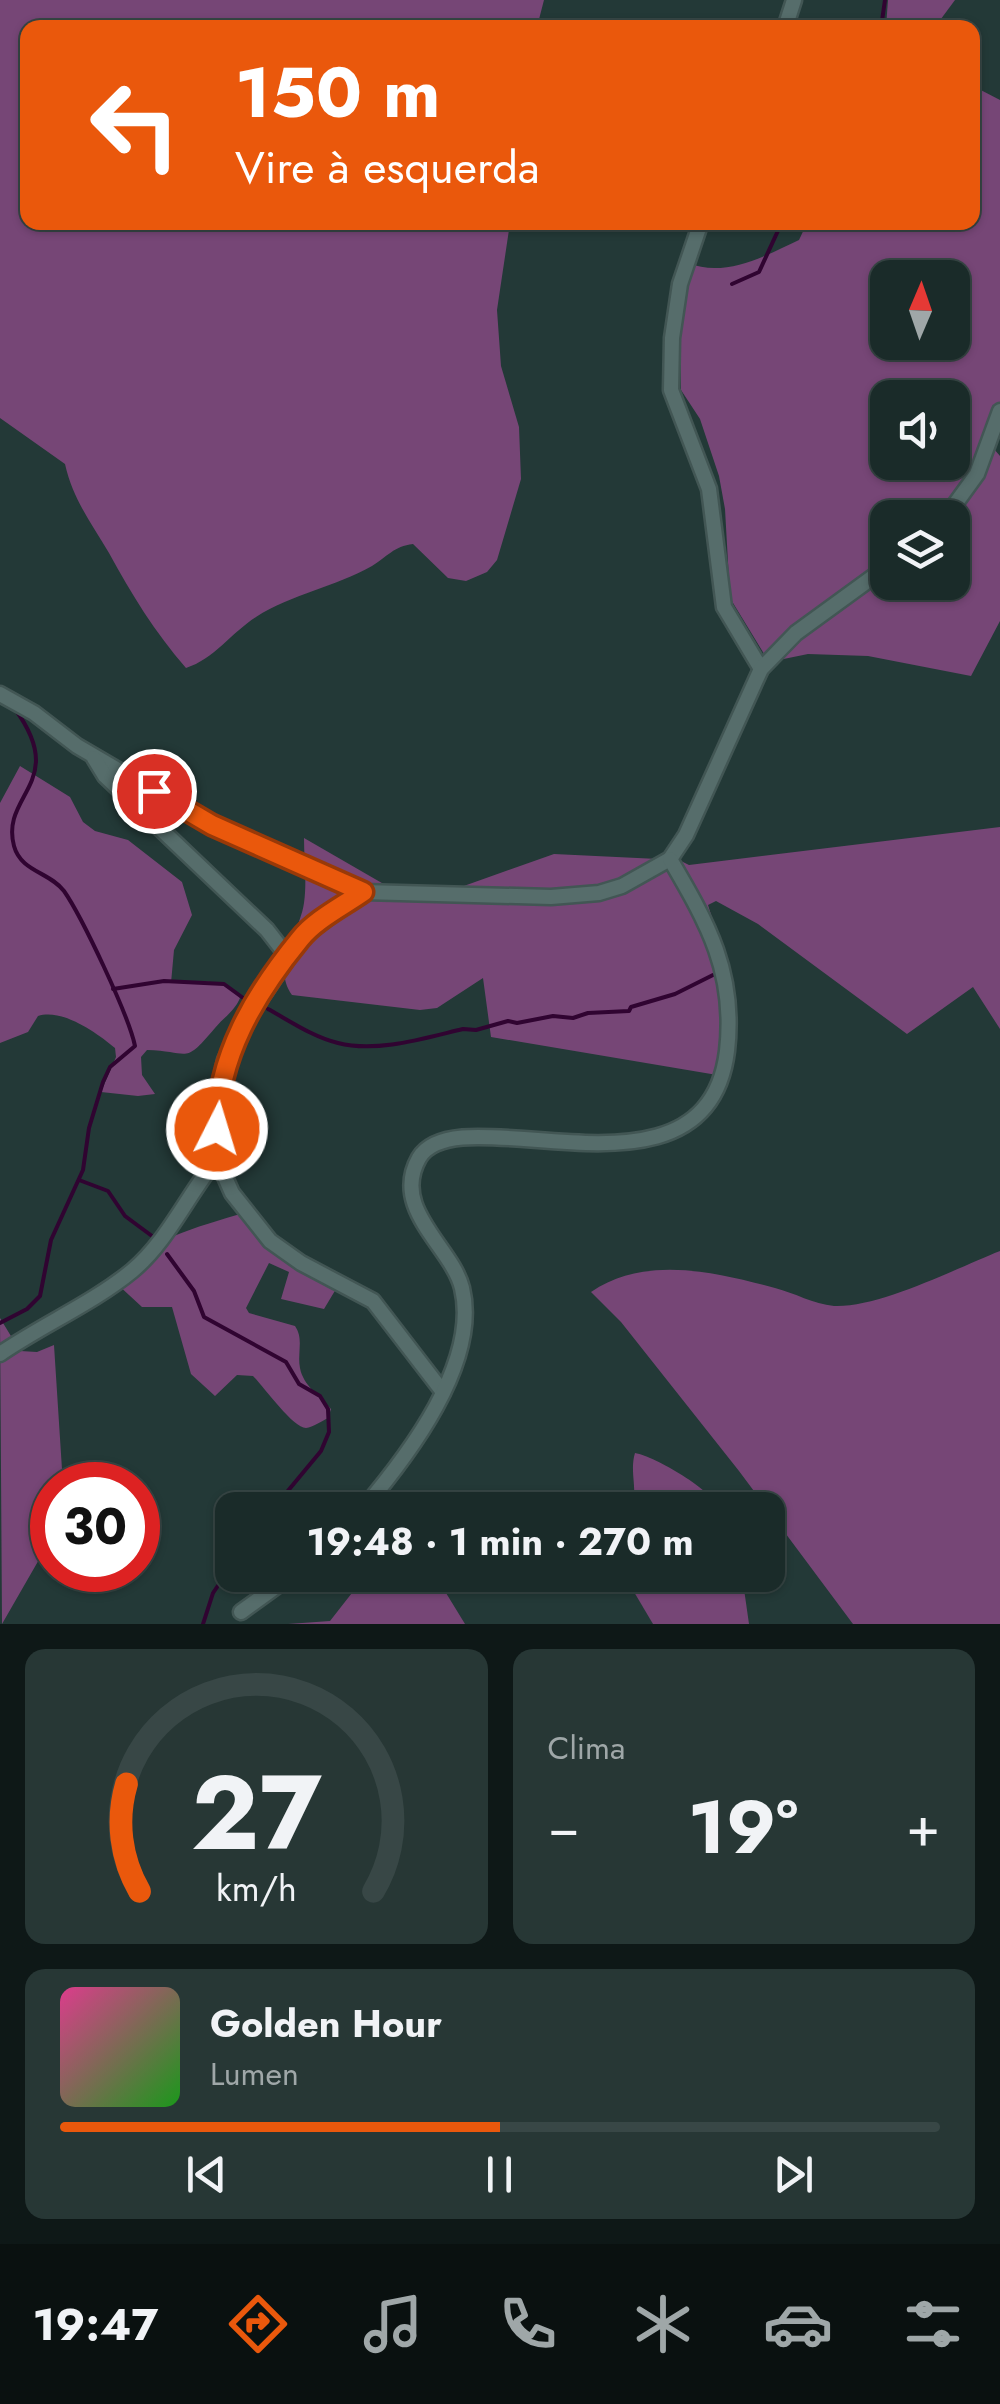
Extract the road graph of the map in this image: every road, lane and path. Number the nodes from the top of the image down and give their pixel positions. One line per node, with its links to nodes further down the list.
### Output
1 (697, 230): 5 (street)
2 (1000, 411): 3 (street)
3 (958, 500)
4 (870, 579): 5 (street)
5 (761, 670): 8 (street)
6 (0, 694): 7 (street)
7 (92, 754): 9 (street); 10 (street)
8 (670, 860): 9 (street); 13 (street)
9 (363, 892): 10 (street)
10 (288, 958): 11 (street)
11 (217, 1159): 12 (street); 13 (street)
12 (0, 1354)
13 (442, 1392): 14 (street)
14 (377, 1492)
15 (269, 1592): 16 (street)
16 (241, 1612)

